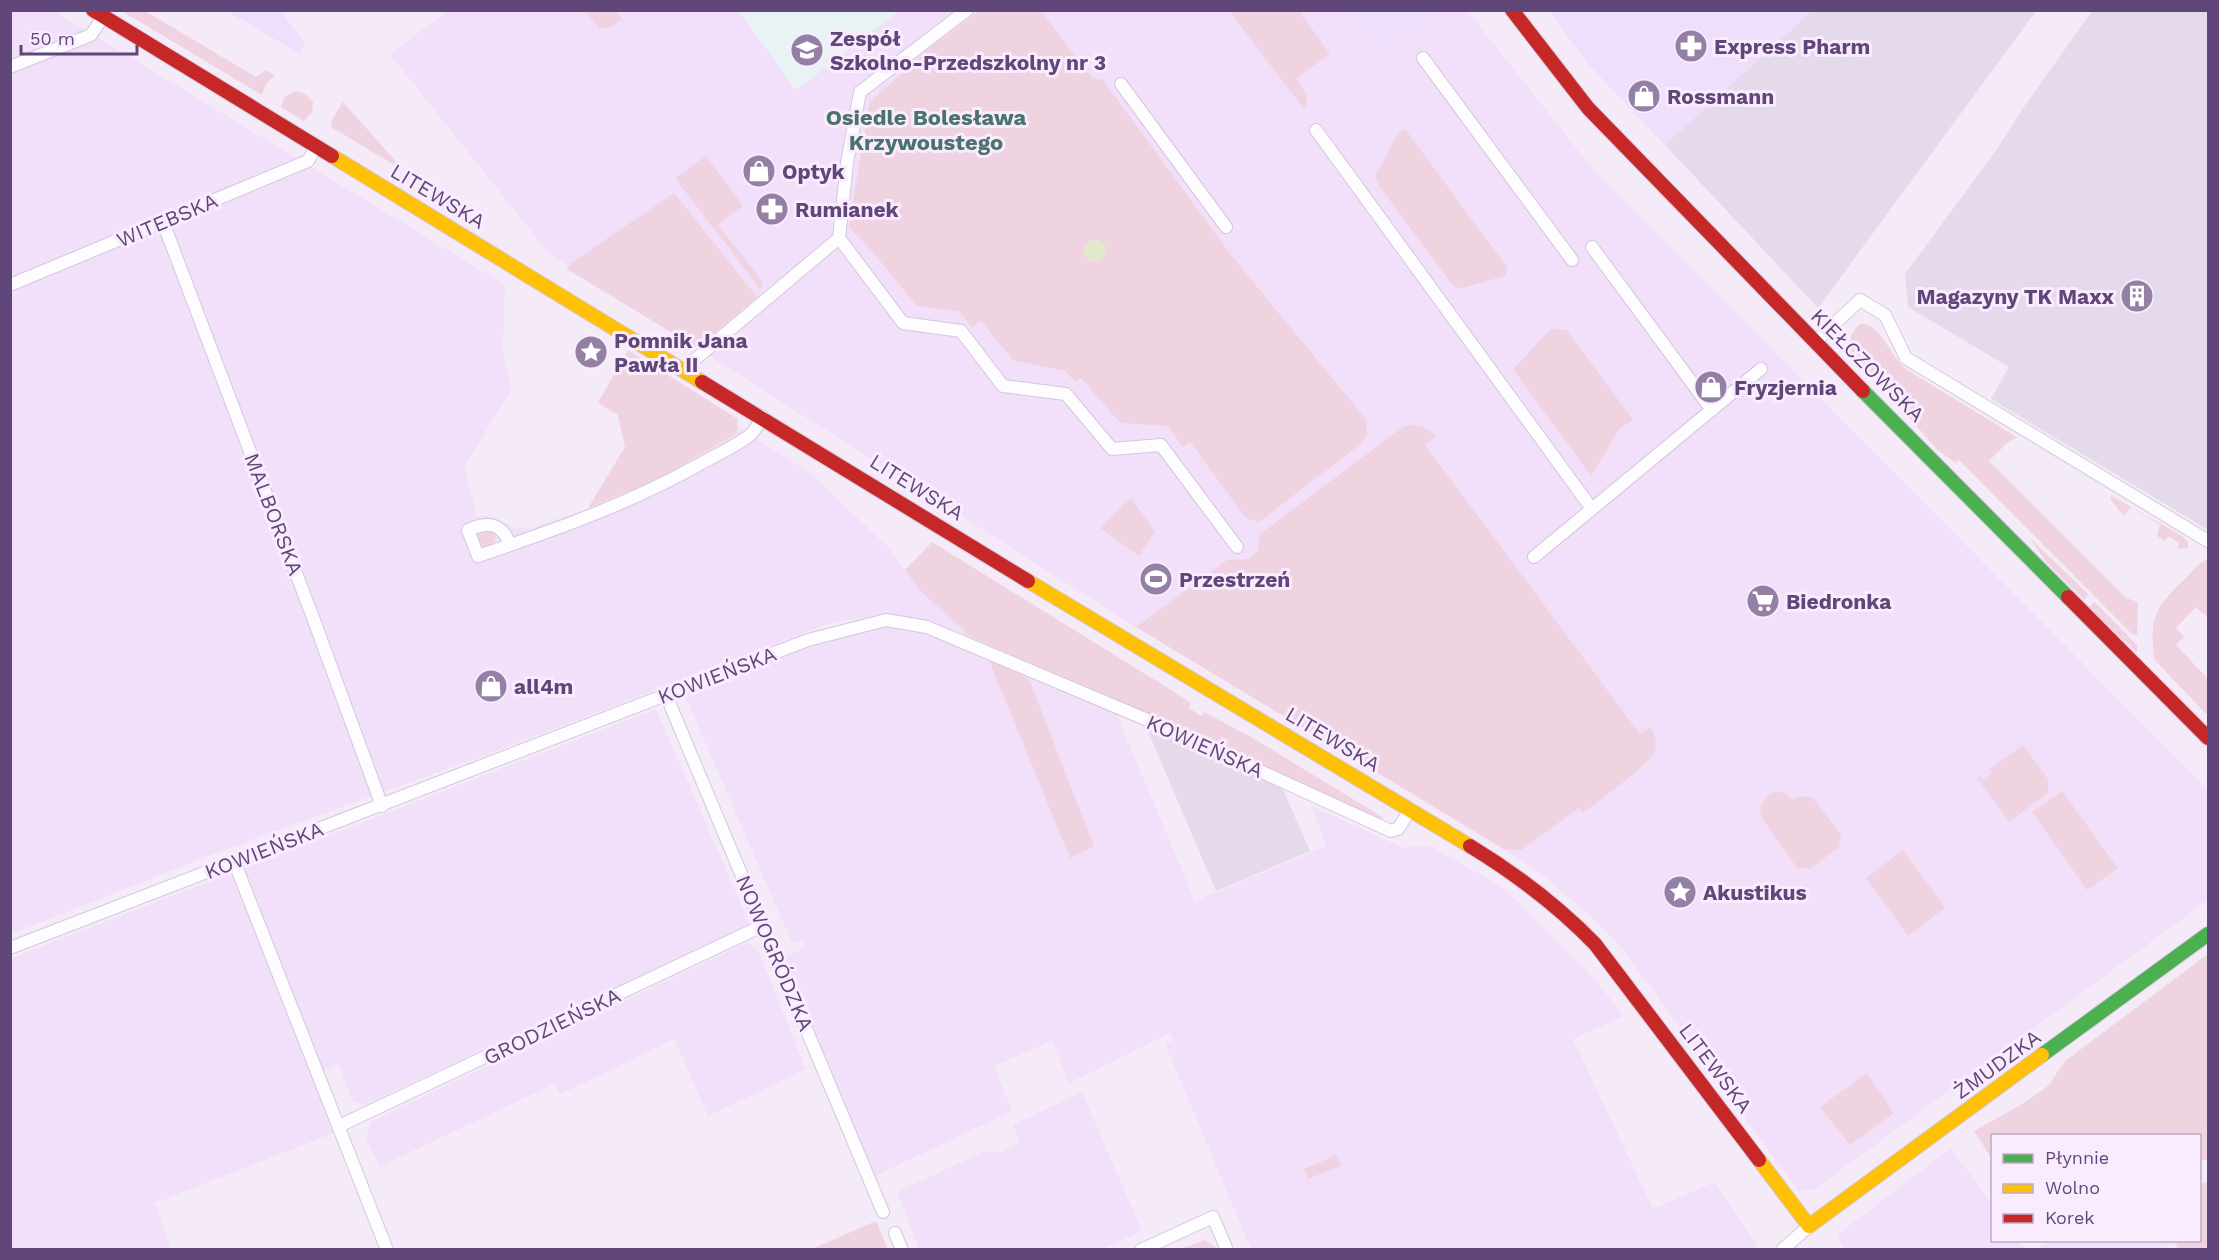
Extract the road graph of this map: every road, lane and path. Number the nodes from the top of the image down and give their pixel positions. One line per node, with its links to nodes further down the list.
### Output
1 (967, 10): 11 (street)
2 (1512, 10): 15 (street, KIEŁCZOWSKA)
3 (98, 14): 5 (street); 8 (street, LITEWSKA)
4 (1423, 58): 13 (street)
5 (10, 67)
6 (1121, 84): 10 (street)
7 (1316, 130): 20 (street)
8 (316, 147): 9 (street, WITEBSKA); 17 (street, LITEWSKA)
9 (162, 222): 14 (street, WITEBSKA); 27 (street, MALBORSKA)
10 (1226, 227)
11 (838, 238): 17 (street); 23 (street)
12 (1592, 247): 18 (street)
13 (1572, 260)
14 (10, 285)
15 (1815, 342): 21 (street); 26 (street, KIEŁCZOWSKA)
16 (1761, 369): 18 (street)
17 (688, 371): 19 (street, LITEWSKA)
18 (1712, 410): 20 (street)
19 (762, 416): 22 (street); 28 (street, LITEWSKA)
20 (1592, 509): 24 (street)
21 (2208, 542)
22 (510, 546)
23 (1237, 547)
24 (1534, 557)
25 (666, 694): 27 (street, KOWIEŃSKA); 28 (street, KOWIEŃSKA); 30 (street, NOWOGRÓDZKA)
26 (2208, 738)
27 (382, 806): 29 (street, KOWIEŃSKA)
28 (1410, 810): 35 (street, LITEWSKA)
29 (234, 861): 32 (street, KOWIEŃSKA); 33 (street)
30 (764, 925): 33 (street, GRODZIEŃSKA); 34 (street, NOWOGRÓDZKA)
31 (2208, 934): 35 (street, ŻMUDZKA)
32 (10, 948)
33 (339, 1126): 37 (street)
34 (883, 1212)
35 (1809, 1226): 41 (street, ŻMUDZKA)
36 (895, 1233): 38 (street)
37 (387, 1250)
38 (902, 1250)
39 (1141, 1250): 40 (street)
40 (1227, 1250)
41 (1782, 1250)

